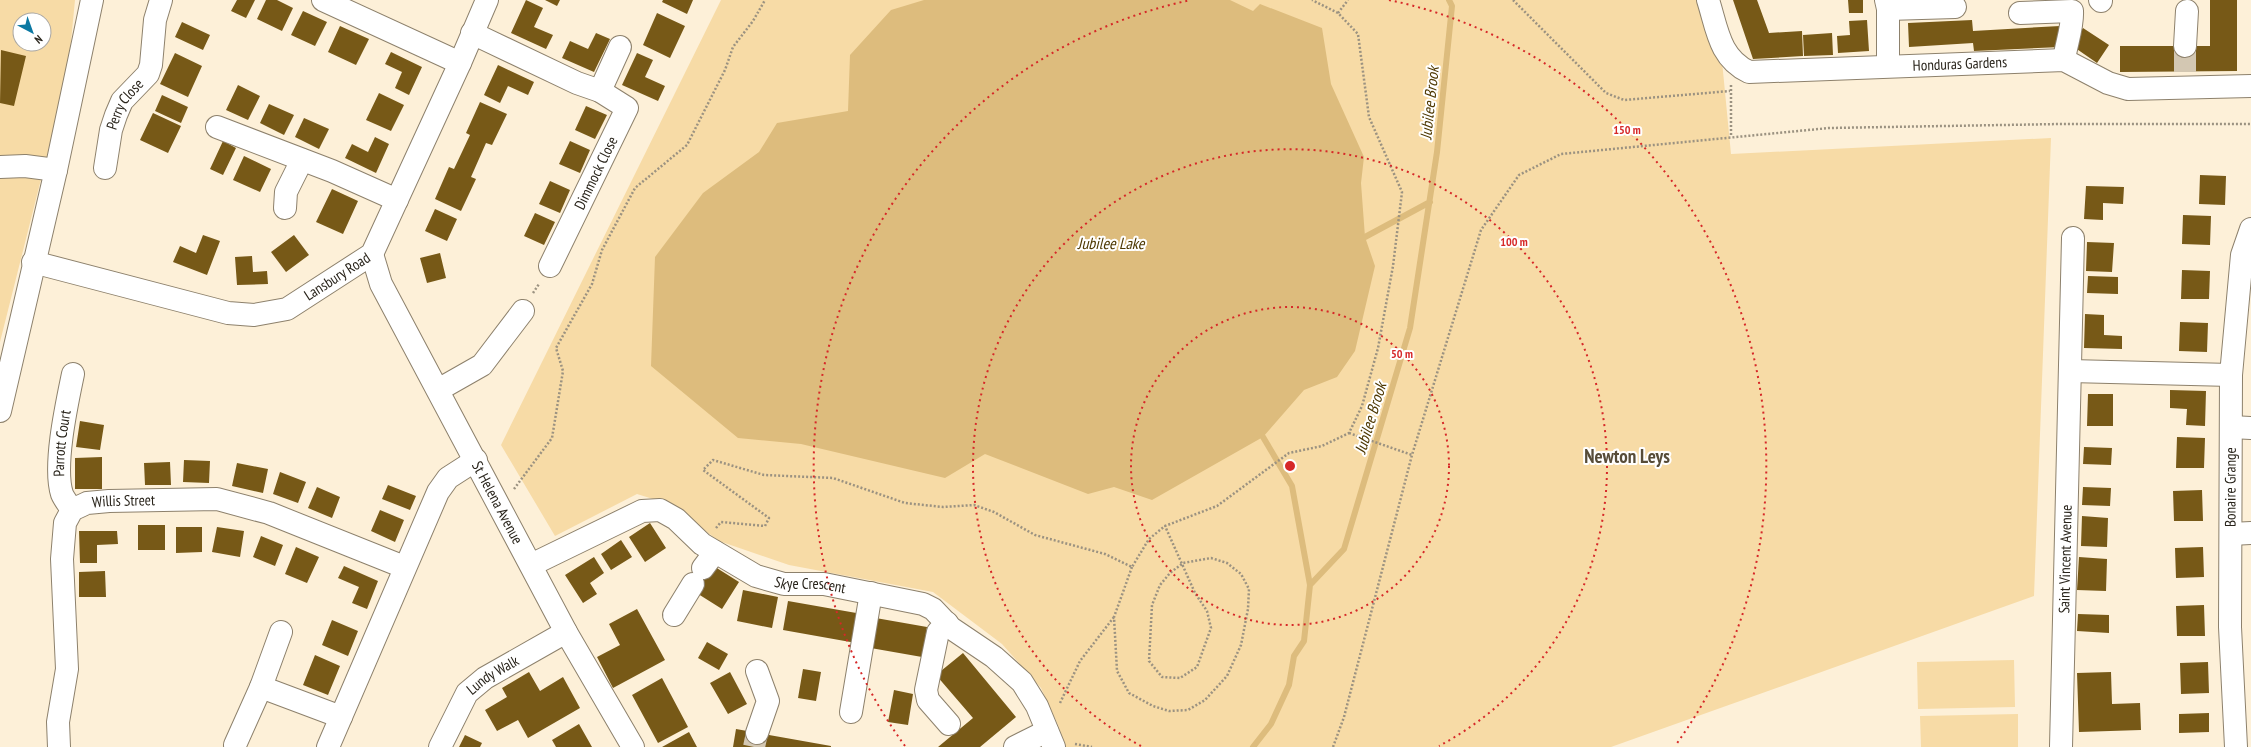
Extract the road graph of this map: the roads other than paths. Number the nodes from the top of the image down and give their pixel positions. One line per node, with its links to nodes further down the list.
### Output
1 (92, 0): 22 (street)
2 (161, 0): 21 (street, Perry Close)
3 (323, 0): 14 (street)
4 (1708, 0): 15 (street, Honduras Gardens)
5 (481, 2): 10 (street, Lansbury Road)
6 (1887, 5): 7 (street); 15 (street)
7 (1955, 7)
8 (2187, 12): 11 (street)
9 (2020, 14): 13 (street)
10 (472, 33): 14 (street, Lansbury Road); 17 (street, Dimmock Close)
11 (2185, 46)
12 (620, 47): 17 (street)
13 (2064, 60): 15 (street, Honduras Gardens); 16 (street, Honduras Gardens)
14 (460, 63): 23 (street, Lansbury Road)
15 (1888, 65)
16 (2251, 86)
17 (600, 91): 29 (street, Dimmock Close)
18 (217, 127): 19 (street)
19 (302, 160): 23 (street); 24 (street)
20 (0, 167): 22 (street)
21 (106, 168)
22 (56, 170): 28 (street)
23 (397, 200): 27 (street, Lansbury Road)
24 (285, 208)
25 (2251, 229): 31 (street, Bonaire Grange)
26 (2073, 238): 32 (street, Saint Vincent Avenue)
27 (372, 254): 28 (street, Lansbury Road); 35 (street, St Helena Avenue)
28 (33, 262): 36 (street)
29 (550, 266)
30 (523, 311): 35 (street)
31 (2244, 332): 34 (street, Bonaire Grange)
32 (2070, 371): 34 (street); 63 (street, Saint Vincent Avenue)
33 (73, 374): 39 (street, Parrott Court)
34 (2231, 375): 37 (street, Bonaire Grange)
35 (438, 390): 38 (street, St Helena Avenue)
36 (0, 411)
37 (2241, 427): 40 (street, Bonaire Grange)
38 (476, 460): 42 (street, St Helena Avenue); 43 (street)
39 (72, 510): 43 (street, Willis Street); 59 (street, Willis Street)
40 (2241, 533): 53 (street, Bonaire Grange)
41 (703, 562): 42 (street, Skye Crescent); 44 (street, Skye Crescent); 45 (street)
42 (531, 566): 48 (street, St Helena Avenue)
43 (404, 567): 52 (street)
44 (871, 593): 46 (street, Skye Crescent); 51 (street)
45 (674, 615)
46 (947, 623): 54 (street); 56 (street, Skye Crescent)
47 (282, 632): 50 (street)
48 (566, 632): 58 (street, Lundy Walk); 61 (street, St Helena Avenue)
49 (758, 671): 55 (street)
50 (261, 687): 52 (street); 57 (street)
51 (851, 712)
52 (341, 717): 60 (street)
53 (2243, 719): 64 (street, Bonaire Grange)
54 (949, 724)
55 (758, 733)
56 (1050, 739): 62 (street)
57 (235, 745)
58 (447, 745)
59 (59, 747)
60 (328, 747)
61 (632, 747)
62 (1015, 747)
63 (2062, 747)
64 (2236, 747)

